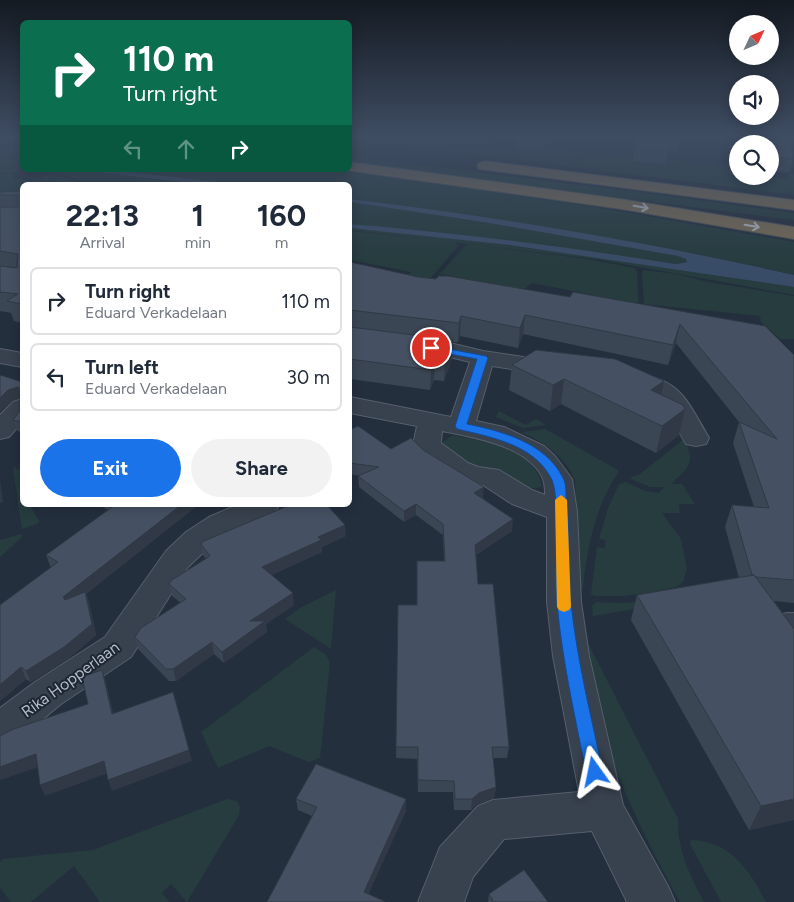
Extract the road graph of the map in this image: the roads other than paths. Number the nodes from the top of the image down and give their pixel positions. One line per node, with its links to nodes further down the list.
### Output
1 (434, 179): 4 (highway, one-way to 4)
2 (587, 179): 3 (highway)
3 (794, 205)
4 (794, 233)
5 (352, 337): 7 (street)
6 (0, 356): 8 (street)
7 (483, 358): 9 (street); 14 (street)
8 (20, 360)
9 (578, 372)
10 (606, 375): 16 (street)
11 (352, 405): 13 (street)
12 (20, 409): 15 (street)
13 (431, 421): 14 (street); 18 (street)
14 (461, 426): 18 (street)
15 (0, 431)
16 (696, 438)
17 (259, 507): 21 (street, Rika Hopperlaan)
18 (562, 512): 22 (street)
19 (794, 627): 20 (street)
20 (794, 636)
21 (0, 731)
22 (603, 810): 23 (street); 24 (street)
23 (441, 902)
24 (652, 902)

